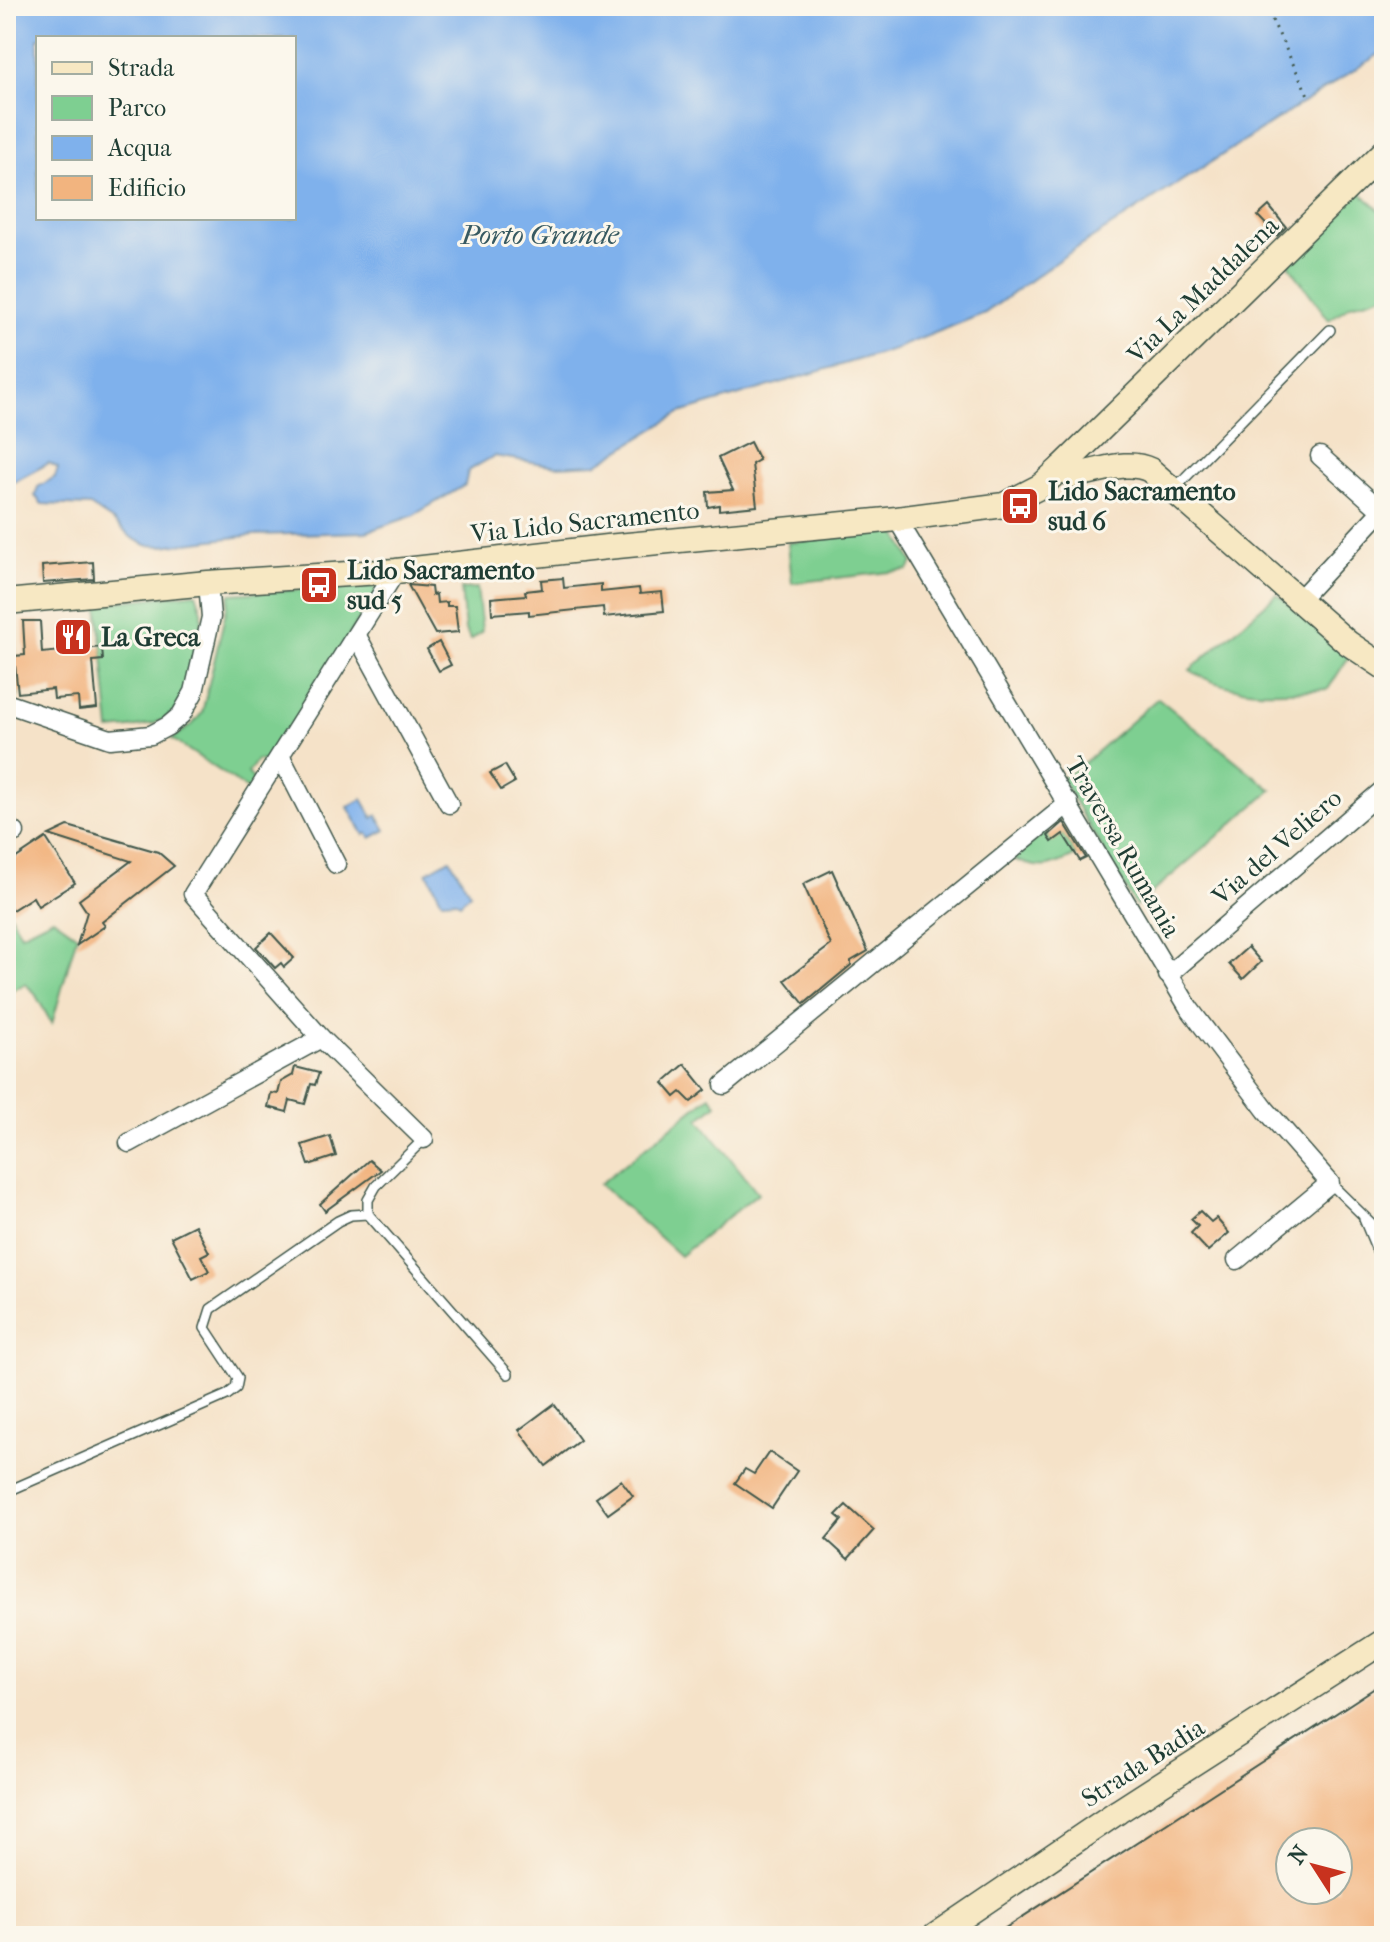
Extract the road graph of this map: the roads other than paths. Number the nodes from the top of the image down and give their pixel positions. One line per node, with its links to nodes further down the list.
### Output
1 (1384, 152): 4 (street, Via La Maddalena)
2 (1330, 330): 5 (lane)
3 (1320, 456): 6 (street)
4 (1062, 467): 5 (street); 7 (street, Via Lido Sacramento)
5 (1173, 490): 10 (street)
6 (1383, 509): 10 (street)
7 (897, 519): 8 (street, Via Lido Sacramento); 17 (street, Traversa Rumania)
8 (396, 571): 9 (street, Via Lido Sacramento); 12 (street)
9 (208, 583): 11 (street, Via Lido Sacramento); 14 (street)
10 (1298, 601): 13 (street)
11 (6, 602)
12 (357, 636): 15 (street); 18 (street)
13 (1384, 667)
14 (6, 703)
15 (281, 757): 19 (street); 21 (street)
16 (1384, 789): 22 (street, Via del Veliero)
17 (1069, 803): 22 (street, Traversa Rumania); 24 (street)
18 (449, 804)
19 (336, 864)
20 (178, 880): 21 (street)
21 (193, 894): 23 (street)
22 (1168, 975): 27 (street, Traversa Rumania)
23 (321, 1038): 25 (street); 26 (street)
24 (724, 1085)
25 (424, 1139): 28 (lane)
26 (129, 1143)
27 (1330, 1183): 29 (lane); 31 (street)
28 (368, 1214): 33 (lane); 34 (lane)
29 (1363, 1216): 30 (lane); 32 (lane)
30 (1384, 1229)
31 (1237, 1260)
32 (1384, 1267)
33 (508, 1374)
34 (6, 1492)
35 (1384, 1641): 36 (street, Strada Badia)
36 (935, 1936)

